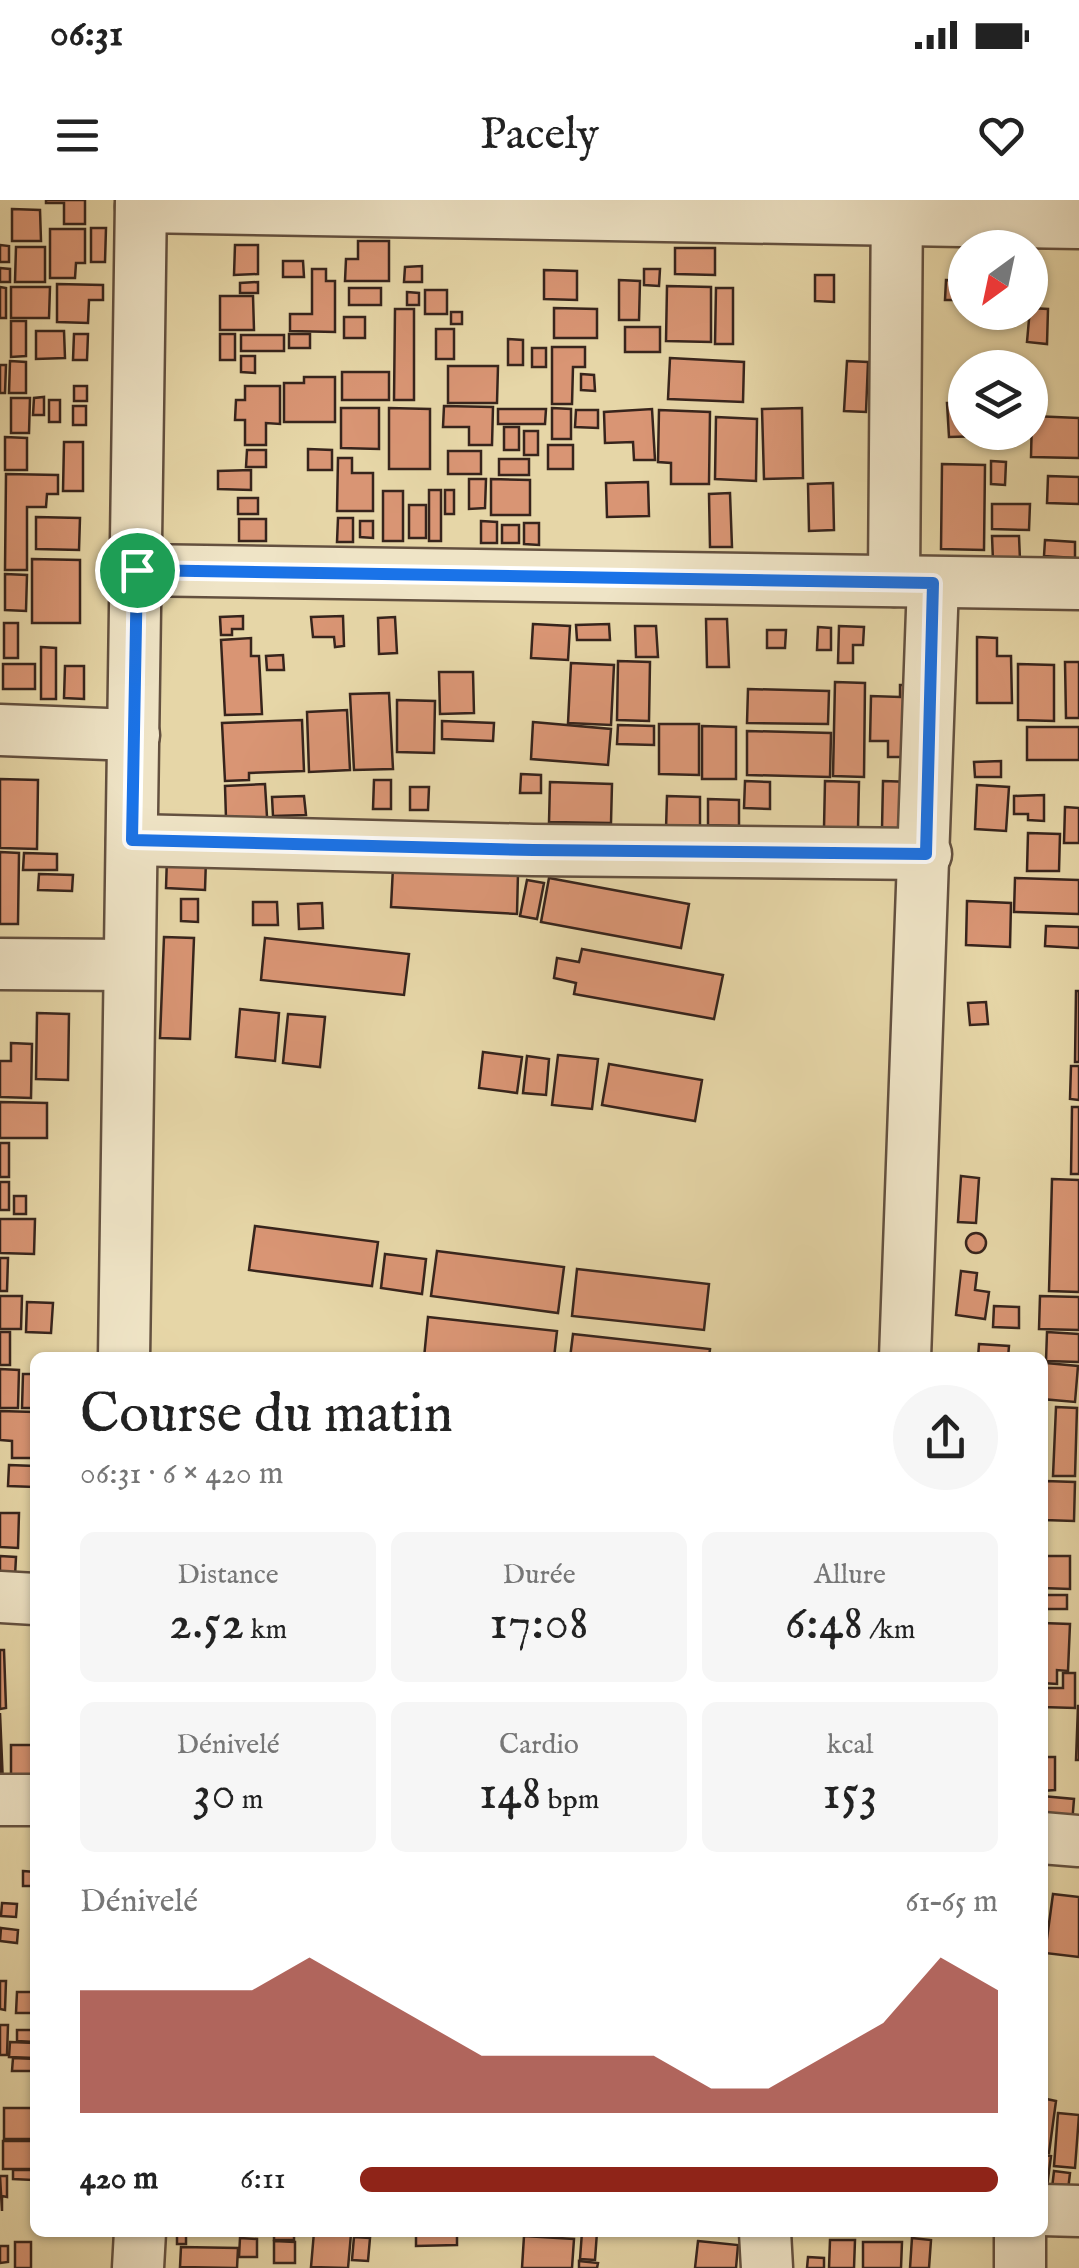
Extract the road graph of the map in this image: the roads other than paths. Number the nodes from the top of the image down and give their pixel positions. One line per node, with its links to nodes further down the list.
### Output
1 (141, 204): 2 (street); 4 (street)
2 (896, 209): 3 (street); 5 (street)
3 (1079, 223)
4 (137, 570): 5 (street); 8 (street)
5 (914, 582): 6 (street); 10 (street)
6 (1079, 584)
7 (0, 730): 8 (street)
8 (134, 734): 9 (street)
9 (132, 840): 10 (street); 12 (street)
10 (926, 854): 14 (street)
11 (0, 964): 12 (street)
12 (129, 966): 13 (street)
13 (124, 1352)
14 (905, 1352)
15 (0, 1598): 16 (street)
16 (30, 1599)
17 (0, 1800): 18 (street)
18 (30, 1800)
19 (1048, 1838): 20 (street)
20 (1079, 1841)
21 (1048, 2210): 22 (street)
22 (1079, 2211)
23 (140, 2237): 26 (street)
24 (765, 2237): 27 (street)
25 (1020, 2237): 28 (street)
26 (138, 2268)
27 (767, 2268)
28 (1020, 2268)

